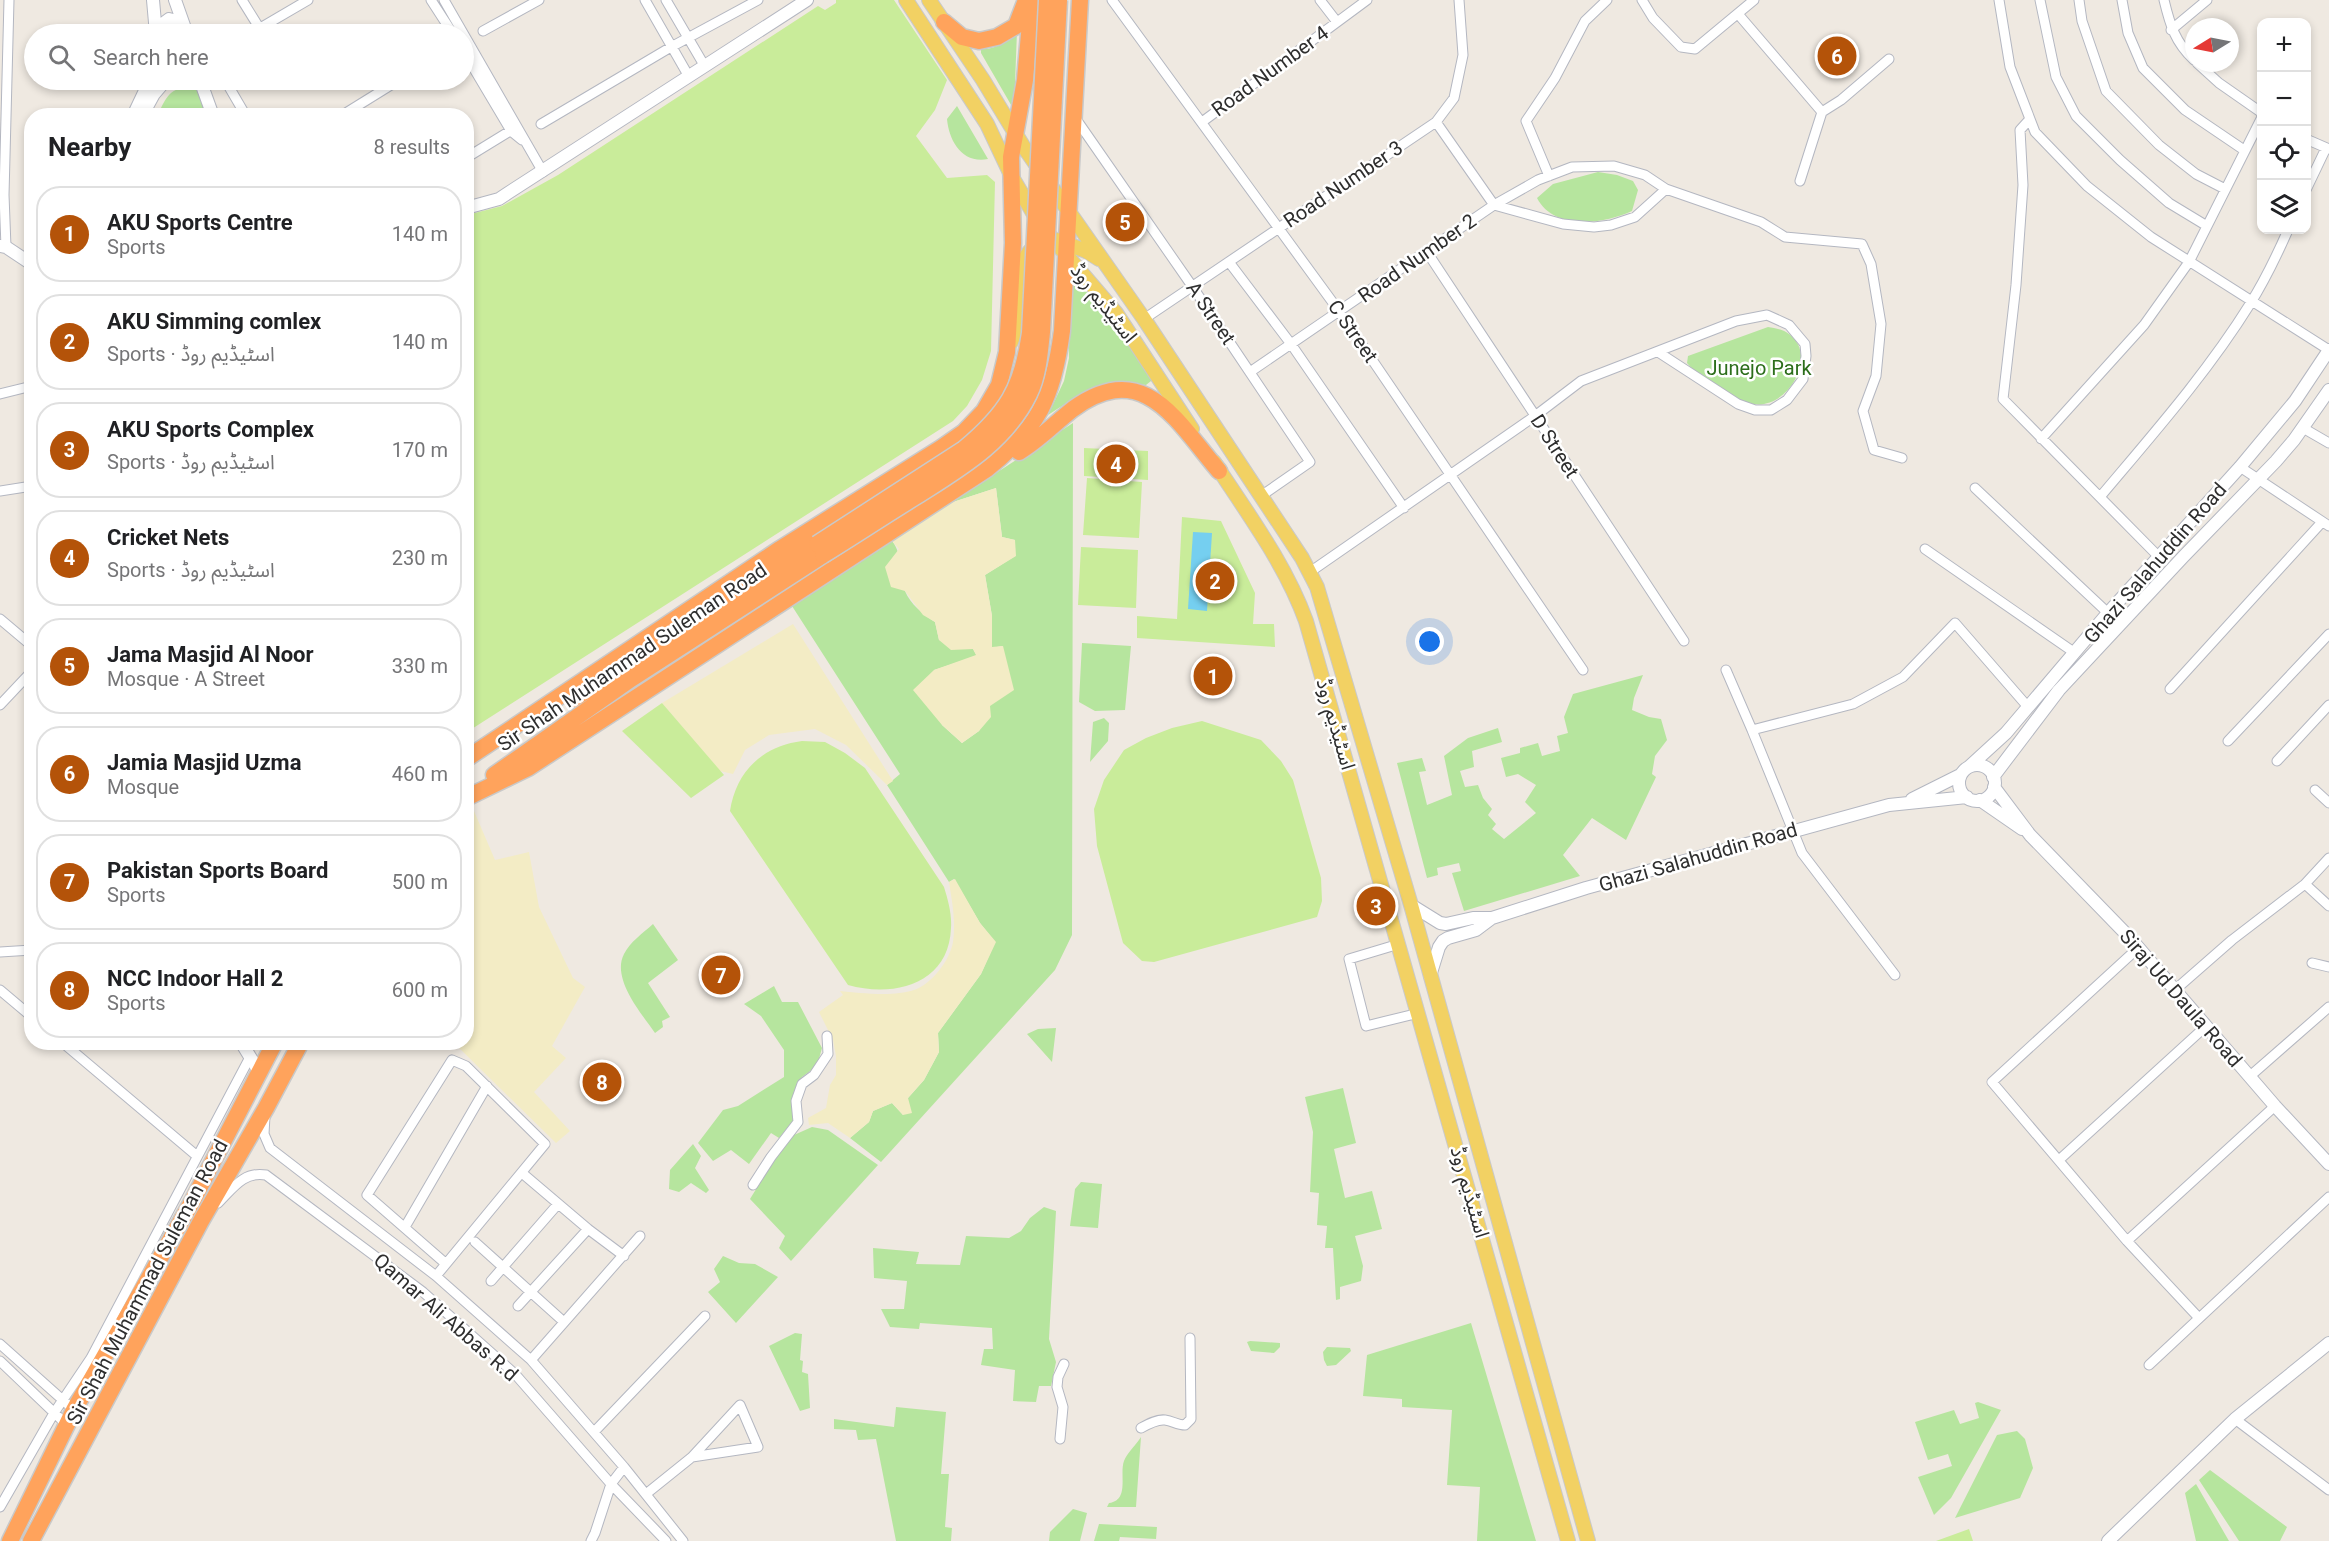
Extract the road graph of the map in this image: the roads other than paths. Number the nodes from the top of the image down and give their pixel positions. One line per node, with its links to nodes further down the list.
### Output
1 (9, 0): 93 (street)
2 (153, 0): 37 (main road)
3 (175, 0): 34 (main road)
4 (242, 0): 39 (street)
5 (308, 0): 40 (street)
6 (431, 0): 41 (street)
7 (444, 0): 42 (street)
8 (539, 0): 44 (street)
9 (645, 0): 46 (street)
10 (666, 0): 45 (street)
11 (758, 0): 45 (street)
12 (807, 0): 50 (main road)
13 (906, 0): 71 (main road, اسٹیڈیم روڈ)
14 (929, 0): 35 (main road, اسٹیڈیم روڈ)
15 (1026, 0): 35 (highway)
16 (1032, 0): 74 (highway)
17 (1047, 0): 128 (highway, bridge)
18 (1059, 0): 128 (highway, bridge)
19 (1080, 0): 64 (highway)
20 (1320, 0): 36 (street)
21 (1367, 0): 36 (street, Road Number 4)
22 (1459, 0): 69 (street, Road Number 3)
23 (1606, 0): 80 (street)
24 (1642, 0): 33 (street)
25 (1754, 0): 33 (street)
26 (2000, 0): 67 (street)
27 (2040, 0): 89 (street)
28 (2079, 0): 85 (street)
29 (2122, 0): 77 (street)
30 (2164, 0): 43 (street)
31 (2207, 0): 43 (street)
32 (1117, 2): 68 (street, C Street)
33 (1738, 14): 66 (street)
34 (183, 22): 38 (main road)
35 (944, 22): 74 (main road, اسٹیڈیم روڈ)
36 (1337, 22): 68 (street, Road Number 4)
37 (156, 24)
38 (165, 24)
39 (257, 24)
40 (268, 24)
41 (447, 24)
42 (457, 24)
43 (2171, 30): 47 (street)
44 (483, 31)
45 (687, 39): 46 (street); 50 (street)
46 (671, 47): 53 (street); 70 (street)
47 (2185, 52)
48 (474, 55): 73 (street)
49 (1889, 59): 66 (street)
50 (704, 65): 53 (main road)
51 (474, 67): 73 (street)
52 (2207, 72): 65 (street)
53 (688, 75): 79 (main road)
54 (145, 90): 59 (main road)
55 (157, 90): 60 (main road)
56 (231, 90): 62 (street)
57 (383, 90): 63 (street)
58 (205, 92): 61 (main road)
59 (137, 108)
60 (146, 108)
61 (210, 108)
62 (241, 108)
63 (354, 108)
64 (1075, 111): 74 (main road); 88 (highway); 99 (street, A Street)
65 (2257, 111)
66 (1822, 112): 82 (street)
67 (2030, 119): 97 (street); 113 (street)
68 (1202, 122): 90 (street, C Street)
69 (1436, 122): 86 (street); 90 (street, Road Number 3)
70 (541, 124)
71 (987, 124): 74 (main road); 81 (main road, اسٹیڈیم روڈ)
72 (2257, 125): 77 (street)
73 (515, 128): 78 (street); 79 (street)
74 (1018, 141): 81 (highway); 88 (main road, اسٹیڈیم روڈ)
75 (2311, 141): 76 (street)
76 (2327, 149): 83 (street)
77 (2244, 150): 85 (street)
78 (474, 153)
79 (543, 172): 87 (main road)
80 (1549, 176): 84 (street, Road Number 2); 86 (street, Road Number 2)
81 (1012, 177): 92 (main road, اسٹیڈیم روڈ); 105 (highway)
82 (1800, 182)
83 (2311, 182)
84 (1666, 189): 86 (street, Road Number 2); 115 (street, Road Number 2)
85 (2225, 189): 89 (street)
86 (1494, 205): 94 (street, Road Number 2)
87 (474, 206)
88 (1069, 212): 92 (highway); 98 (main road, اسٹیڈیم روڈ)
89 (2207, 226): 97 (street)
90 (1279, 227): 96 (street, Road Number 3); 101 (street, C Street)
91 (2286, 234): 100 (street)
92 (1063, 246): 98 (main road); 105 (main road); 116 (highway); 118 (main road, اسٹیڈیم روڈ)
93 (3, 247): 95 (main road)
94 (1427, 252): 101 (street, Road Number 2); 111 (street, D Street)
95 (24, 260)
96 (1229, 262): 99 (street, Road Number 3); 103 (street)
97 (2189, 262): 100 (street); 113 (street)
98 (1106, 264): 102 (main road, اسٹیڈیم روڈ)
99 (1192, 286): 102 (street, Road Number 3); 107 (street, A Street)
100 (2252, 302): 104 (street); 125 (street)
101 (1339, 311): 103 (street, Road Number 2); 119 (street, C Street)
102 (1144, 319): 124 (main road, اسٹیڈیم روڈ)
103 (1291, 344): 107 (street, Road Number 2); 126 (street)
104 (2329, 350): 117 (main road, Ghazi Salahuddin Road)
105 (1007, 352): 148 (highway)
106 (1658, 352): 106 (street); 111 (street)
107 (1250, 372): 124 (street, A Street)
108 (24, 388): 110 (street)
109 (2329, 390): 112 (main road, Ghazi Salahuddin Road)
110 (0, 394)
111 (1535, 416): 119 (street); 136 (street, D Street)
112 (2303, 428): 114 (street); 120 (main road, Ghazi Salahuddin Road)
113 (2042, 439): 125 (street)
114 (2329, 443)
115 (1902, 458)
116 (992, 466): 118 (highway); 154 (highway)
117 (2240, 467): 120 (street); 130 (main road, Ghazi Salahuddin Road)
118 (1219, 471): 166 (main road, اسٹیڈیم روڈ)
119 (1451, 475): 126 (street); 138 (street, C Street)
120 (2258, 480): 127 (street); 151 (main road, Ghazi Salahuddin Road)
121 (24, 487): 123 (street)
122 (1975, 488): 132 (street)
123 (0, 491)
124 (1262, 496): 131 (main road, اسٹیڈیم روڈ)
125 (2100, 497): 130 (street)
126 (1404, 508): 131 (street)
127 (2326, 524): 141 (street)
128 (820, 549): 147 (highway, Sir Shah Muhammad Suleman Road); 152 (highway, Sir Shah Muhammad Suleman Road)
129 (1925, 549): 137 (street)
130 (2158, 557): 132 (main road, Ghazi Salahuddin Road)
131 (1310, 572): 163 (main road, اسٹیڈیم روڈ)
132 (2108, 613): 137 (main road, Ghazi Salahuddin Road)
133 (0, 619): 135 (street)
134 (2329, 634): 146 (street)
135 (24, 639)
136 (1684, 641)
137 (2075, 653): 144 (main road, Ghazi Salahuddin Road)
138 (1583, 670)
139 (1726, 670): 145 (street)
140 (24, 680): 142 (street)
141 (2170, 689)
142 (0, 705)
143 (2329, 705): 149 (street)
144 (2028, 707): 145 (street); 150 (main road, Ghazi Salahuddin Road)
145 (1752, 730): 159 (street)
146 (2228, 741)
147 (474, 755)
148 (474, 755)
149 (2277, 761)
150 (1965, 771): 151 (main road); 155 (main road); 157 (main road, Ghazi Salahuddin Road)
151 (1994, 782): 156 (main road); 160 (main road, Siraj Ud Daula Road)
152 (474, 790)
153 (2315, 790): 158 (street)
154 (474, 792)
155 (1967, 797): 156 (main road); 157 (main road, Ghazi Salahuddin Road)
156 (1980, 800): 160 (main road, Siraj Ud Daula Road)
157 (1906, 802): 159 (main road, Ghazi Salahuddin Road)
158 (2329, 803)
159 (1793, 831): 165 (main road, Ghazi Salahuddin Road); 172 (street)
160 (2030, 835): 167 (main road, Siraj Ud Daula Road)
161 (2329, 858): 162 (street)
162 (2305, 884): 164 (street); 174 (street)
163 (1411, 904): 165 (main road, Ghazi Salahuddin Road); 173 (main road, اسٹیڈیم روڈ)
164 (2329, 906)
165 (1492, 918): 173 (main road, Ghazi Salahuddin Road)
166 (1399, 944): 178 (main road, اسٹیڈیم روڈ); 178 (street)
167 (2138, 948): 174 (main road, Siraj Ud Daula Road); 192 (street)
168 (24, 950): 169 (street)
169 (0, 952)
170 (2312, 963): 171 (street)
171 (2329, 967)
172 (1895, 975)
173 (1430, 976): 237 (main road, اسٹیڈیم روڈ)
174 (2176, 989): 179 (main road, Siraj Ud Daula Road)
175 (0, 990): 177 (street)
176 (2329, 1007): 187 (street)
177 (24, 1010)
178 (1419, 1013): 238 (main road, اسٹیڈیم روڈ)
179 (2205, 1027): 187 (main road, Siraj Ud Daula Road); 192 (street)
180 (827, 1036): 195 (street)
181 (71, 1050): 191 (street)
182 (246, 1050): 185 (main road)
183 (271, 1050): 186 (highway, Sir Shah Muhammad Suleman Road)
184 (296, 1050): 190 (highway, Sir Shah Muhammad Suleman Road)
185 (250, 1058): 186 (main road); 191 (street)
186 (260, 1072): 223 (highway, Sir Shah Muhammad Suleman Road)
187 (2249, 1077): 189 (main road, Siraj Ud Daula Road)
188 (487, 1086): 194 (street); 199 (street); 199 (street)
189 (2274, 1106): 193 (main road, Siraj Ud Daula Road); 202 (street)
190 (266, 1108): 198 (highway, Sir Shah Muhammad Suleman Road); 204 (street)
191 (197, 1156): 223 (street)
192 (2059, 1160): 202 (street)
193 (2328, 1161)
194 (522, 1173): 197 (street); 206 (street)
195 (753, 1185)
196 (2329, 1197): 214 (street)
197 (558, 1204): 200 (street); 208 (street)
198 (201, 1221): 207 (street, Qamar Ali Abbas R.d); 232 (highway, Sir Shah Muhammad Suleman Road)
199 (405, 1227): 206 (street)
200 (588, 1229): 205 (street); 211 (street)
201 (640, 1236): 205 (street)
202 (2127, 1241): 214 (street)
203 (475, 1242): 208 (street)
204 (398, 1247): 207 (street); 209 (street)
205 (624, 1256): 215 (street)
206 (445, 1263): 209 (street)
207 (387, 1264): 233 (street, Qamar Ali Abbas R.d)
208 (504, 1268): 210 (street); 211 (street)
209 (436, 1276): 219 (street)
210 (492, 1281)
211 (530, 1292): 212 (street); 215 (street)
212 (518, 1306)
213 (705, 1316): 227 (street)
214 (2199, 1318): 222 (street)
215 (564, 1322): 219 (street)
216 (1190, 1338): 226 (street)
217 (0, 1344): 223 (street)
218 (2327, 1348): 225 (main road)
219 (531, 1360): 227 (street)
220 (0, 1362): 224 (street)
221 (1064, 1364): 228 (street)
222 (2149, 1365)
223 (68, 1412): 224 (street); 224 (street); 230 (highway, Sir Shah Muhammad Suleman Road)
224 (54, 1413): 236 (street)
225 (2235, 1419): 234 (street); 248 (main road)
226 (1141, 1428)
227 (594, 1432): 231 (street)
228 (1060, 1439)
229 (692, 1457): 229 (street); 235 (street)
230 (48, 1467): 239 (highway); 240 (highway, Sir Shah Muhammad Suleman Road)
231 (624, 1467): 233 (street); 235 (street)
232 (63, 1482): 241 (highway, Sir Shah Muhammad Suleman Road); 242 (highway)
233 (611, 1484): 243 (street); 244 (street, Qamar Ali Abbas R.d)
234 (2329, 1490)
235 (646, 1494): 245 (street)
236 (0, 1508)
237 (1579, 1508): 238 (main road); 247 (main road, اسٹیڈیم روڈ)
238 (1560, 1512): 246 (main road, اسٹیڈیم روڈ)
239 (0, 1538)
240 (10, 1541)
241 (31, 1541)
242 (36, 1541)
243 (591, 1541)
244 (666, 1541)
245 (683, 1541)
246 (1568, 1541)
247 (1588, 1541)
248 (2108, 1541)

